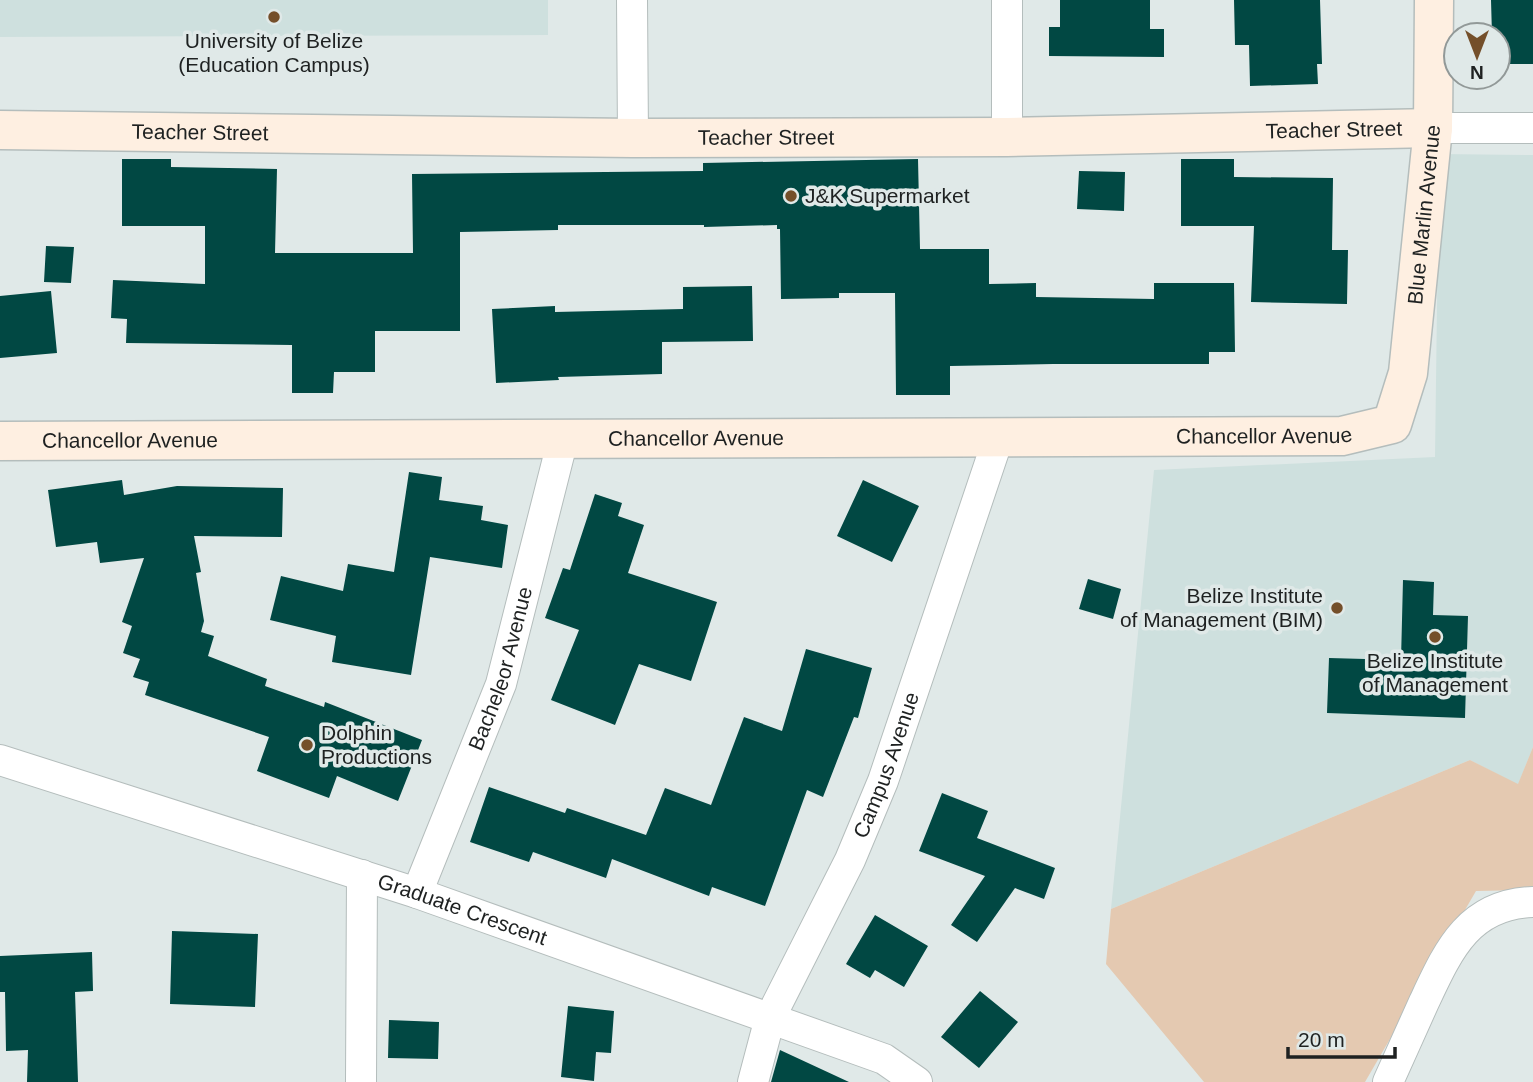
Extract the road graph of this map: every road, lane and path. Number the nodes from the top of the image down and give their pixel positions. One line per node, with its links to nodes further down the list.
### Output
1 (632, 0): 8 (street)
2 (1007, 0): 7 (street)
3 (1434, 0): 4 (street, Blue Marlin Avenue)
4 (1433, 128): 5 (street, Teacher Street); 7 (street, Teacher Street); 9 (street, Blue Marlin Avenue)
5 (1533, 128)
6 (0, 130): 8 (street, Teacher Street)
7 (1007, 137): 8 (street, Teacher Street)
8 (633, 138)
9 (1392, 424): 11 (street, Chancellor Avenue)
10 (563, 439): 11 (street, Chancellor Avenue); 12 (street, Chancellor Avenue); 15 (street, Bacheleor Avenue)
11 (998, 439): 17 (street, Campus Avenue)
12 (0, 441)
13 (0, 760): 14 (street, Graduate Crescent)
14 (362, 875): 15 (street, Graduate Crescent); 18 (street)
15 (417, 893): 17 (street, Graduate Crescent)
16 (1533, 902): 21 (street)
17 (770, 1018): 19 (street, Campus Avenue); 20 (street, Graduate Crescent)
18 (361, 1082)
19 (753, 1082)
20 (917, 1082)
21 (1388, 1082)

